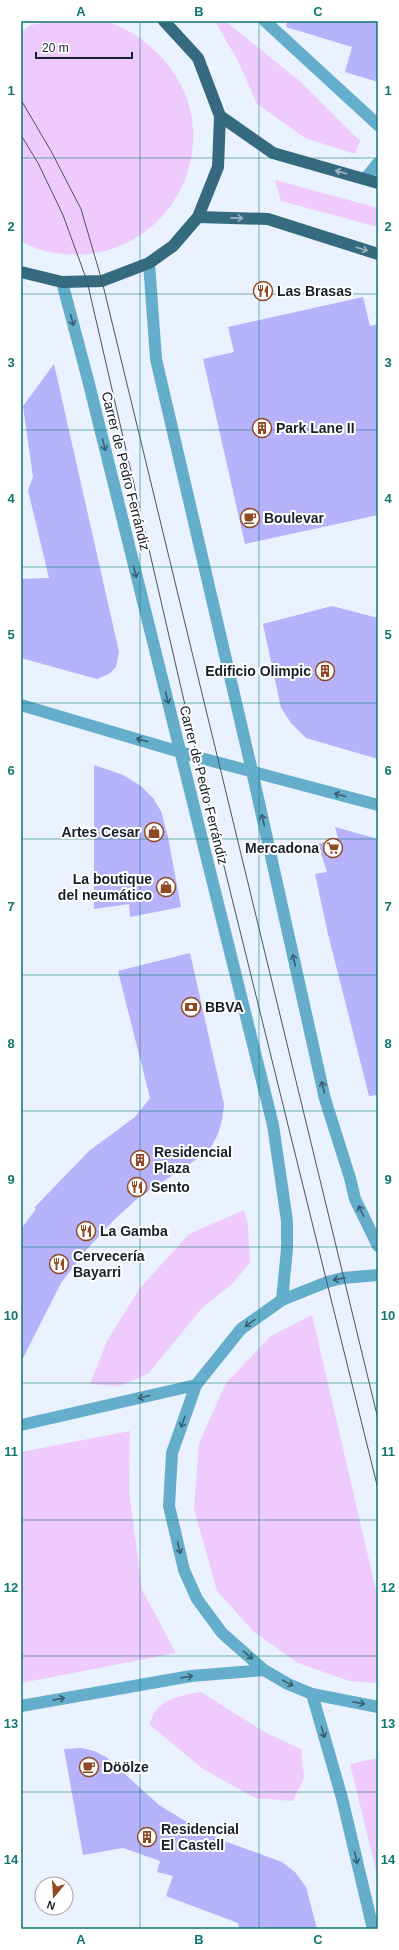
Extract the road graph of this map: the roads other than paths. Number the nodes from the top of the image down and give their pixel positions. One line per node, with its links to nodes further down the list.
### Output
1 (164, 21): 3 (main road)
2 (265, 21): 4 (street)
3 (220, 116): 6 (main road, one-way to 3); 8 (main road)
4 (378, 125)
5 (378, 163): 6 (street)
6 (365, 179): 7 (main road)
7 (378, 183)
8 (198, 217): 9 (main road, one-way to 9); 10 (main road)
9 (378, 254)
10 (150, 263): 12 (main road); 15 (street)
11 (21, 272): 12 (main road)
12 (62, 282): 14 (street, Carrer de Pedro Ferrándiz, one-way to 14)
13 (21, 705): 14 (street, one-way to 13)
14 (180, 751): 15 (street); 19 (street, Carrer de Pedro Ferrándiz)
15 (252, 771): 16 (street, one-way to 15); 17 (street, one-way to 15)
16 (378, 805)
17 (378, 1246)
18 (378, 1275): 19 (street, one-way to 19)
19 (282, 1300): 20 (street, one-way to 20)
20 (196, 1385): 21 (street, one-way to 21); 22 (street, one-way to 22)
21 (21, 1425)
22 (264, 1670): 23 (street, one-way to 23); 24 (street, one-way to 22)
23 (312, 1694): 25 (street, one-way to 25); 26 (street, one-way to 26)
24 (21, 1706)
25 (378, 1707)
26 (372, 1929)

